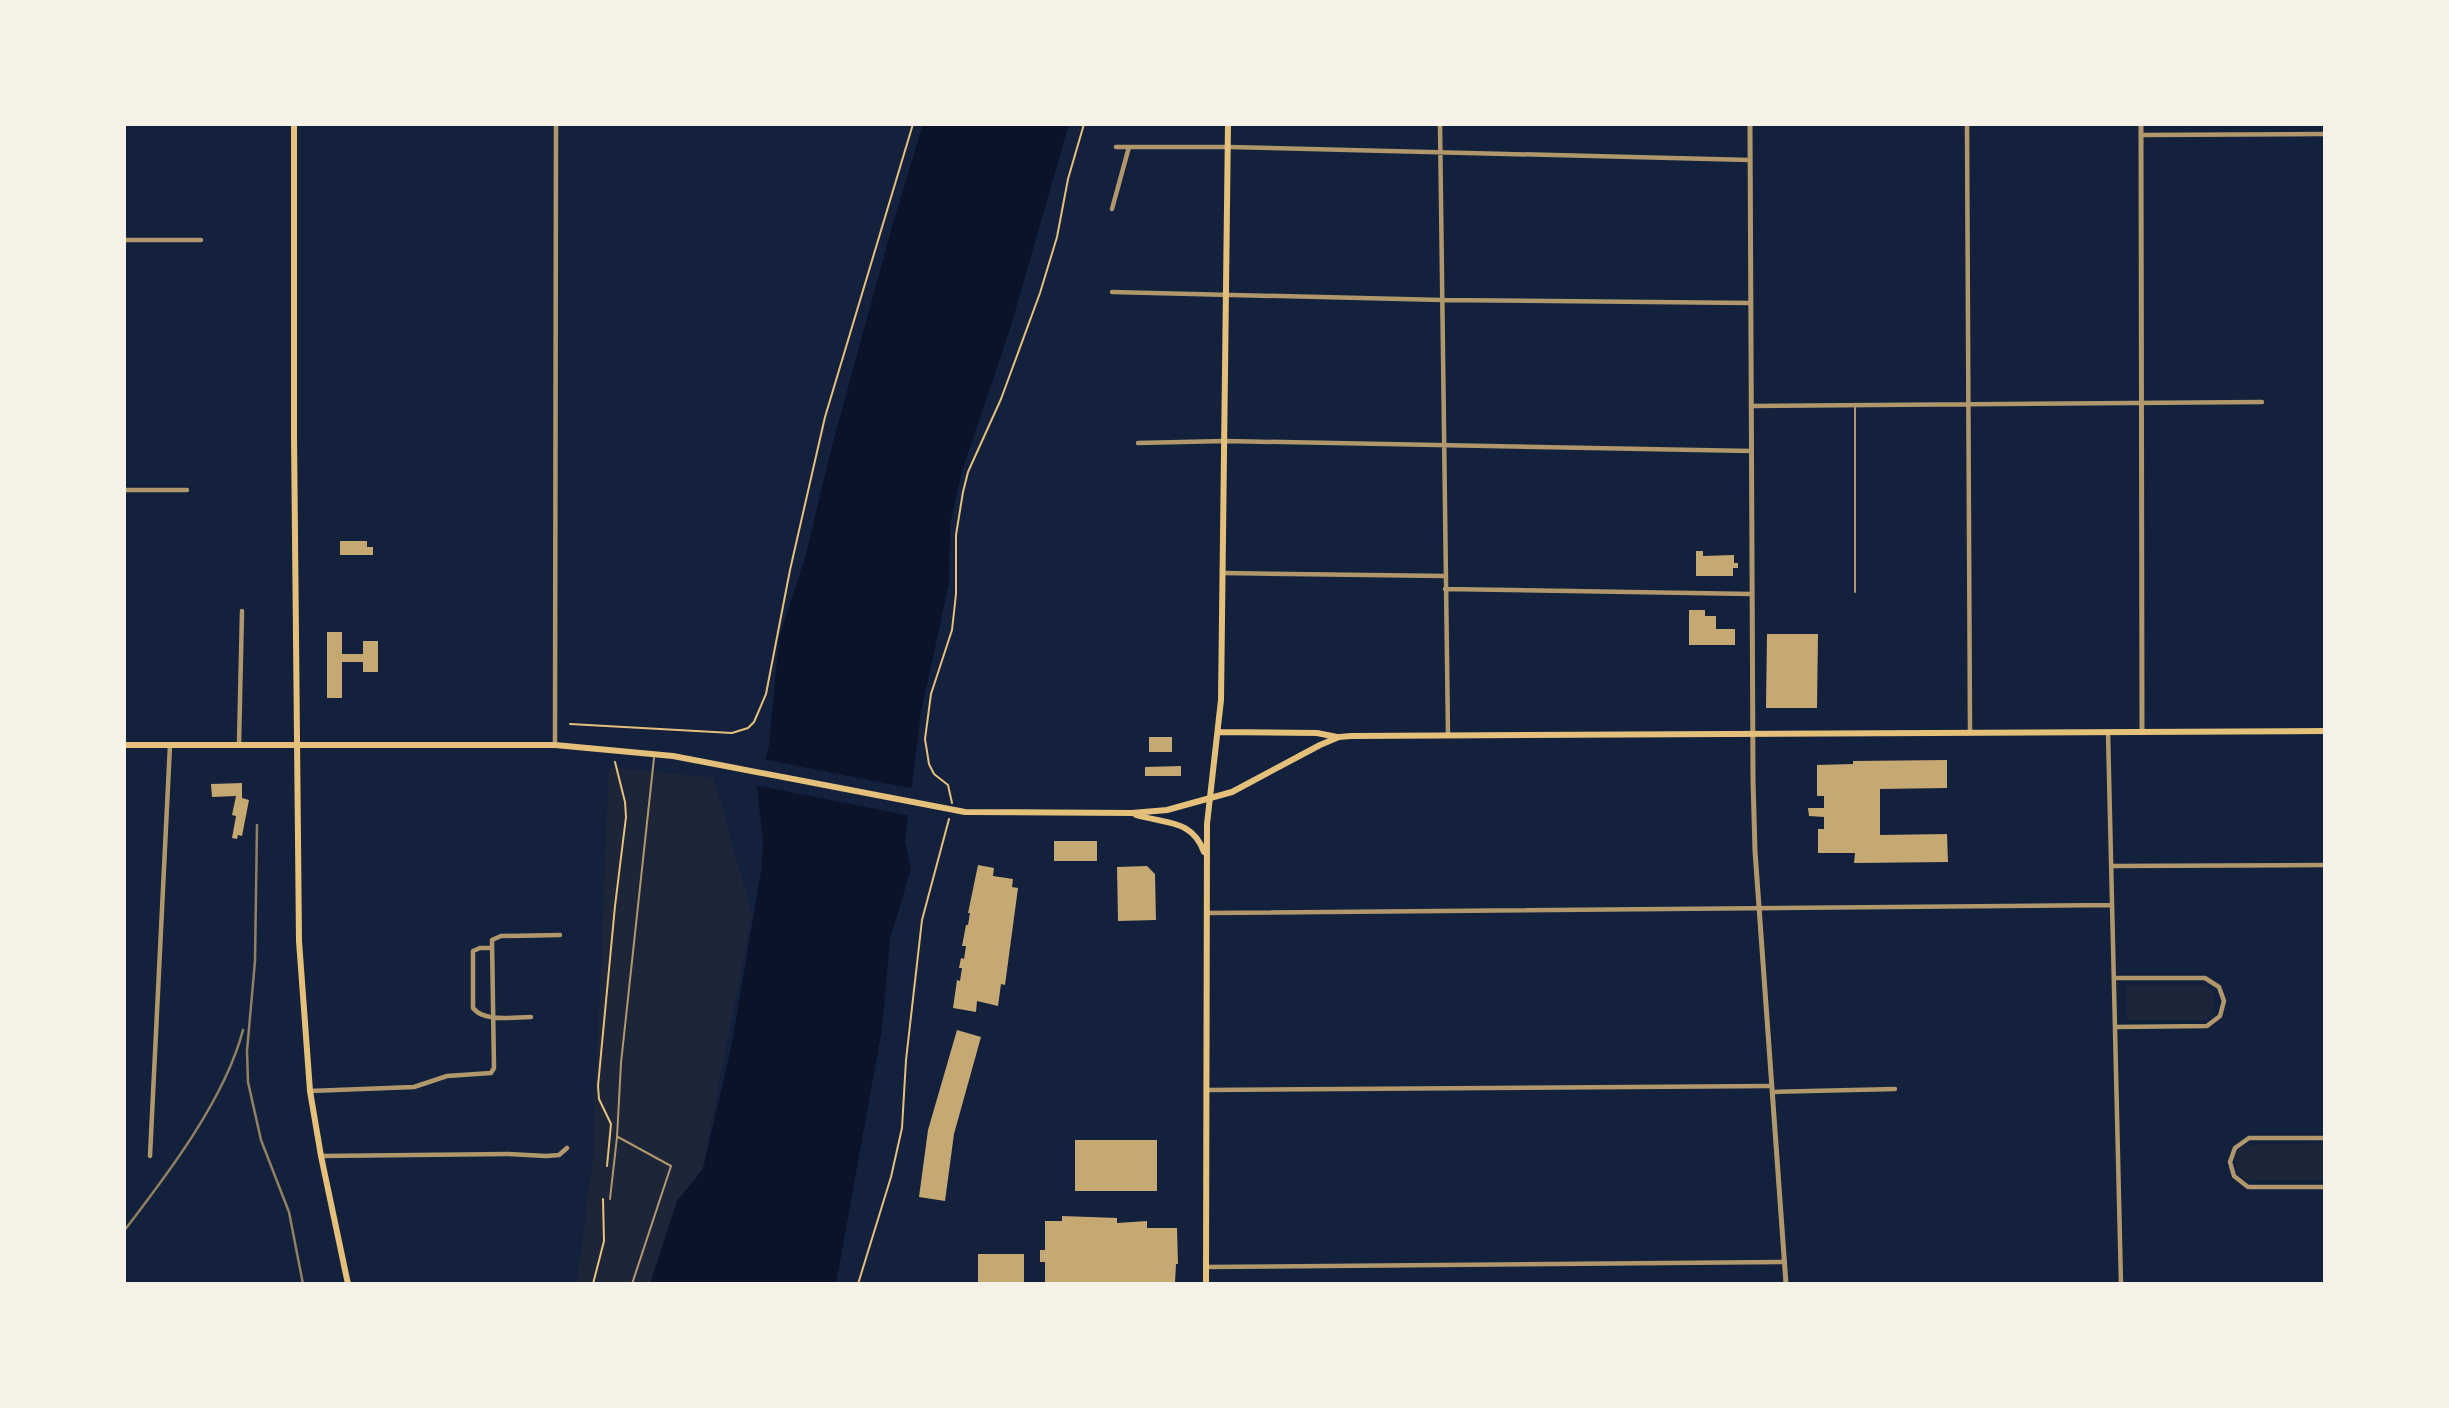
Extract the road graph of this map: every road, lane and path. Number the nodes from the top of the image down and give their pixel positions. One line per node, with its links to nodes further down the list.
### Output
1 (294, 124): 51 (main road)
2 (556, 124): 54 (street)
3 (913, 124): 41 (path)
4 (1084, 124): 58 (path)
5 (1227, 124): 14 (main road)
6 (1440, 124): 15 (street)
7 (1750, 124): 16 (street)
8 (1967, 124): 28 (street)
9 (2141, 124): 11 (street)
10 (2325, 134): 11 (street)
11 (2141, 135): 25 (street)
12 (1116, 147): 13 (street)
13 (1129, 147): 14 (street); 17 (street)
14 (1228, 147): 15 (street); 21 (main road)
15 (1440, 153): 16 (street); 22 (street)
16 (1750, 160): 23 (street)
17 (1112, 209)
18 (124, 240): 19 (street)
19 (201, 240)
20 (1112, 292): 21 (street)
21 (1227, 294): 22 (street); 29 (main road)
22 (1442, 300): 23 (street); 31 (street)
23 (1751, 303): 26 (street)
24 (2262, 402): 25 (street)
25 (2141, 404): 28 (street); 42 (street)
26 (1751, 406): 27 (street); 32 (street)
27 (1855, 406): 28 (street); 38 (lane)
28 (1967, 406): 46 (street)
29 (1225, 441): 30 (street); 31 (street); 35 (main road)
30 (1138, 443)
31 (1443, 446): 32 (street); 36 (street)
32 (1751, 451): 39 (street)
33 (124, 490): 34 (street)
34 (187, 490)
35 (1223, 573): 36 (street); 44 (main road)
36 (1445, 576): 37 (street)
37 (1445, 589): 39 (street); 48 (street)
38 (1854, 592)
39 (1751, 594): 47 (street)
40 (242, 611): 50 (street)
41 (570, 724)
42 (2142, 731): 43 (main road); 45 (main road)
43 (2325, 731)
44 (1218, 732): 49 (main road); 57 (main road)
45 (2108, 732): 46 (main road); 62 (street)
46 (1970, 733): 47 (main road)
47 (1752, 734): 48 (main road); 64 (street)
48 (1448, 735): 49 (main road)
49 (1339, 737): 57 (main road)
50 (239, 744): 51 (main road); 53 (main road)
51 (296, 744): 54 (main road); 75 (main road)
52 (124, 745): 53 (main road)
53 (170, 745): 79 (street)
54 (555, 745): 55 (main road)
55 (654, 753): 58 (main road); 76 (lane)
56 (615, 762): 81 (path)
57 (1209, 799): 59 (main road); 60 (main road)
58 (951, 810): 59 (main road); 90 (path)
59 (1132, 813): 60 (main road)
60 (1206, 857): 65 (main road)
61 (2325, 865): 62 (street)
62 (2111, 866): 63 (street)
63 (2112, 905): 64 (street); 68 (street)
64 (1760, 909): 65 (street); 72 (street)
65 (1207, 913): 74 (main road)
66 (560, 935): 67 (street)
67 (492, 948): 69 (street); 69 (street)
68 (2114, 978): 71 (street); 71 (street)
69 (493, 1017): 70 (street); 75 (street)
70 (531, 1017)
71 (2115, 1027): 93 (street)
72 (1772, 1089): 73 (street); 74 (street); 85 (street)
73 (1895, 1089)
74 (1206, 1090): 86 (main road)
75 (310, 1091): 80 (main road)
76 (617, 1137): 84 (lane); 89 (lane)
77 (2325, 1138): 82 (street)
78 (567, 1148): 80 (street)
79 (150, 1156)
80 (321, 1156): 87 (main road)
81 (607, 1168)
82 (2325, 1187)
83 (604, 1190): 88 (path)
84 (610, 1199)
85 (1785, 1262): 86 (street); 92 (street)
86 (1206, 1267): 91 (main road)
87 (348, 1284)
88 (593, 1284)
89 (632, 1284)
90 (858, 1284)
91 (1206, 1284)
92 (1786, 1284)
93 (2121, 1284)

